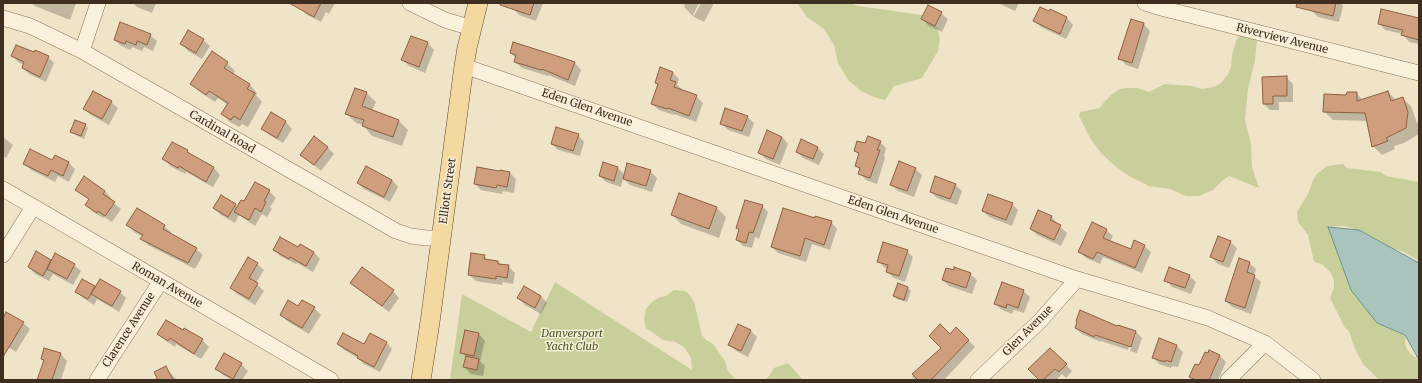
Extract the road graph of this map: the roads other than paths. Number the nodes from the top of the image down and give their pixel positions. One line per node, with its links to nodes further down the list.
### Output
1 (98, 3): 7 (street)
2 (410, 3): 6 (street)
3 (478, 3): 6 (main road, Elliott Street)
4 (1145, 3): 9 (street, Riverview Avenue)
5 (3, 18): 7 (street, Cardinal Road)
6 (472, 28): 8 (main road, Elliott Street)
7 (82, 51): 12 (street, Cardinal Road)
8 (464, 66): 12 (main road, Elliott Street); 14 (street, Eden Glen Avenue)
9 (1419, 73)
10 (3, 189): 11 (street, Roman Avenue)
11 (33, 206): 13 (street); 15 (street, Roman Avenue)
12 (442, 238): 19 (main road, Elliott Street)
13 (3, 255)
14 (1077, 279): 16 (street, Eden Glen Avenue); 20 (street, Glen Avenue)
15 (160, 281): 17 (street, Clarence Avenue); 18 (street, Roman Avenue)
16 (1265, 343): 21 (street); 22 (street, Eden Glen Avenue)
17 (97, 380)
18 (331, 380)
19 (421, 380)
20 (978, 380)
21 (1228, 380)
22 (1313, 380)

